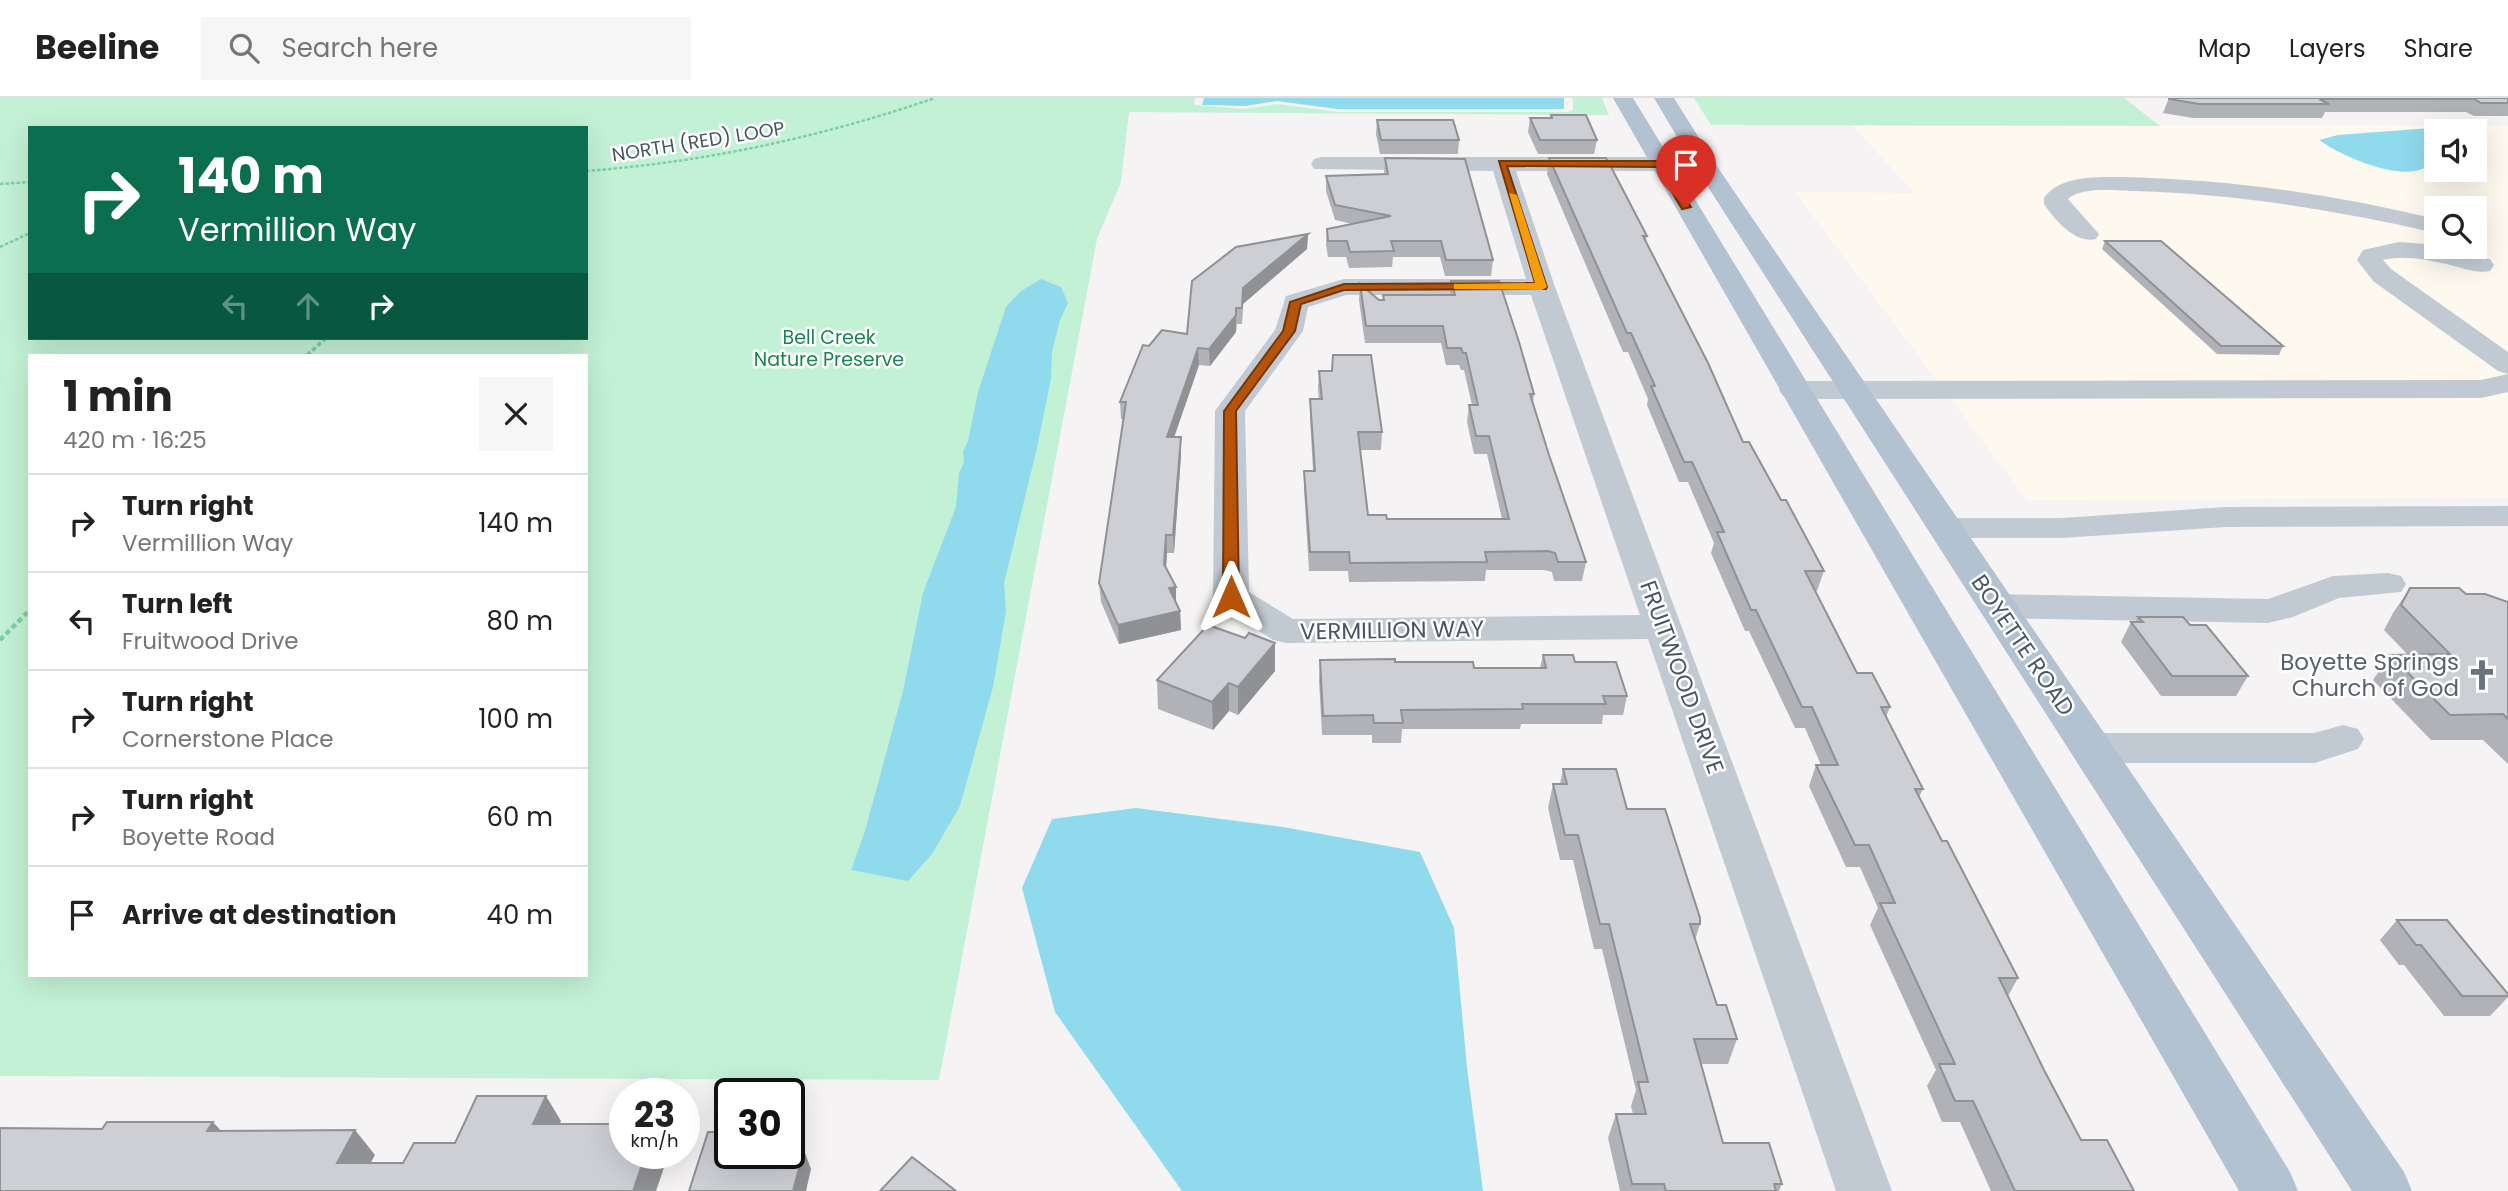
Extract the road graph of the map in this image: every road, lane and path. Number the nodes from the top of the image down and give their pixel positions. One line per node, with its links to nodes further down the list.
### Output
1 (935, 98): 7 (path, NORTH (RED) LOOP)
2 (1623, 98): 6 (main road)
3 (1664, 98): 22 (main road, BOYETTE ROAD)
4 (1502, 163): 5 (street); 6 (street); 17 (street, FRUITWOOD DRIVE)
5 (1322, 164)
6 (1660, 164): 21 (main road)
7 (588, 172)
8 (28, 182): 9 (path)
9 (0, 184)
10 (2424, 223): 12 (street)
11 (28, 234): 14 (path)
12 (2087, 234)
13 (2424, 244): 20 (street)
14 (0, 247)
15 (2467, 259): 16 (street)
16 (2480, 265)
17 (1542, 287): 28 (street, FRUITWOOD DRIVE); 28 (street, VERMILLION WAY)
18 (324, 340): 19 (path)
19 (308, 354)
20 (2507, 380): 22 (street)
21 (1794, 390): 22 (street); 33 (main road)
22 (1853, 390): 24 (main road, BOYETTE ROAD)
23 (2508, 516): 24 (street)
24 (1945, 528): 26 (main road, BOYETTE ROAD)
25 (2388, 584): 26 (street)
26 (1996, 606): 31 (main road, BOYETTE ROAD)
27 (28, 612): 29 (path)
28 (1665, 626): 32 (street, FRUITWOOD DRIVE)
29 (0, 640)
30 (2343, 740): 31 (street)
31 (2091, 748): 34 (main road, BOYETTE ROAD)
32 (1864, 1191)
33 (2270, 1191)
34 (2384, 1191)

